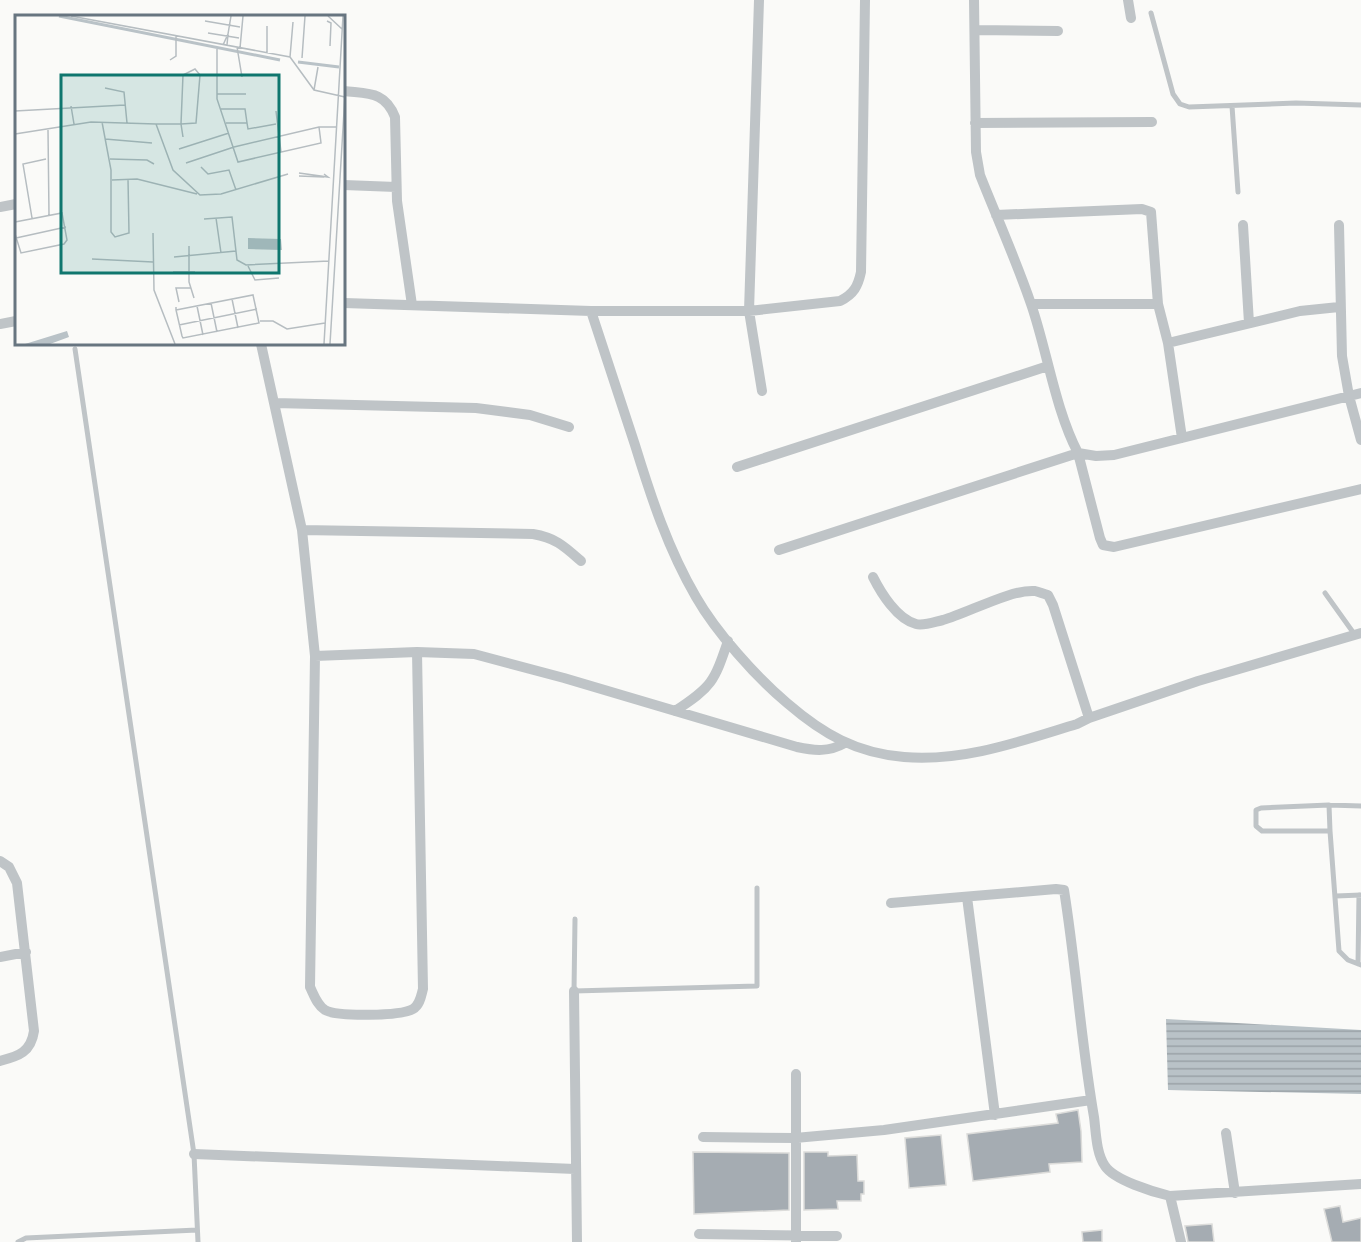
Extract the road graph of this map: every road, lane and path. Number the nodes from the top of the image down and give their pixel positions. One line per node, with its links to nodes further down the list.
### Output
1 (759, 0): 28 (street)
2 (865, 0): 28 (street)
3 (975, 0): 7 (street)
4 (1128, 0): 6 (street)
5 (1151, 13): 11 (lane)
6 (1131, 18)
7 (975, 30): 8 (street); 13 (street)
8 (1058, 31)
9 (345, 91): 15 (street)
10 (1361, 105): 11 (lane)
11 (1232, 106): 16 (lane)
12 (1152, 122): 13 (street)
13 (975, 123): 19 (street)
14 (345, 185): 15 (street)
15 (396, 187): 25 (street)
16 (1238, 192)
17 (15, 204): 18 (street)
18 (0, 207)
19 (996, 215): 23 (street); 24 (street)
20 (1243, 225): 30 (street)
21 (1339, 225): 26 (street)
22 (345, 303): 25 (street)
23 (1031, 304): 24 (street); 35 (street)
24 (1158, 304): 32 (street)
25 (412, 305): 27 (street)
26 (1339, 307): 30 (street); 38 (street)
27 (591, 311): 28 (street); 52 (street)
28 (749, 311): 36 (street)
29 (15, 321): 31 (street)
30 (1249, 323): 32 (street)
31 (0, 324)
32 (1168, 343): 41 (street)
33 (261, 345): 39 (street)
34 (75, 348): 79 (lane)
35 (1048, 366): 43 (street); 44 (street)
36 (762, 392)
37 (1361, 393): 38 (street)
38 (1349, 396): 41 (street); 42 (street)
39 (275, 403): 40 (street); 46 (street)
40 (569, 427)
41 (1182, 438): 43 (street)
42 (1361, 440)
43 (1078, 453): 45 (street); 47 (street)
44 (738, 467)
45 (1361, 489)
46 (302, 530): 48 (street); 54 (street)
47 (779, 550)
48 (581, 561)
49 (873, 577): 56 (street)
50 (1325, 593): 51 (lane)
51 (1358, 634): 56 (street)
52 (728, 641): 55 (street); 57 (street)
53 (417, 652): 54 (street); 54 (street); 55 (street)
54 (315, 656)
55 (675, 711): 57 (street)
56 (1089, 718): 57 (street)
57 (845, 743)
58 (1329, 805): 59 (lane); 60 (lane); 60 (lane)
59 (1361, 806)
60 (1330, 831): 64 (lane)
61 (0, 861): 68 (street)
62 (757, 888): 71 (lane)
63 (1360, 895): 64 (lane); 70 (lane)
64 (1336, 896): 70 (lane)
65 (967, 897): 66 (street); 74 (street); 75 (street)
66 (891, 903)
67 (574, 919): 71 (lane)
68 (26, 952): 69 (street); 72 (street)
69 (0, 957)
70 (1359, 965)
71 (574, 991): 80 (street)
72 (0, 1061)
73 (796, 1074): 78 (street)
74 (1091, 1100): 75 (street); 83 (street)
75 (995, 1115): 78 (street)
76 (1226, 1132): 82 (street)
77 (703, 1137): 78 (street)
78 (795, 1138): 87 (street)
79 (194, 1154): 80 (street); 84 (lane)
80 (575, 1169): 90 (street)
81 (1361, 1184): 82 (street)
82 (1235, 1193): 83 (street)
83 (1170, 1196): 91 (street)
84 (197, 1230): 88 (lane); 89 (lane)
85 (699, 1234): 87 (street)
86 (837, 1236): 87 (street)
87 (796, 1239)
88 (18, 1242)
89 (198, 1242)
90 (576, 1242)
91 (1181, 1242)

